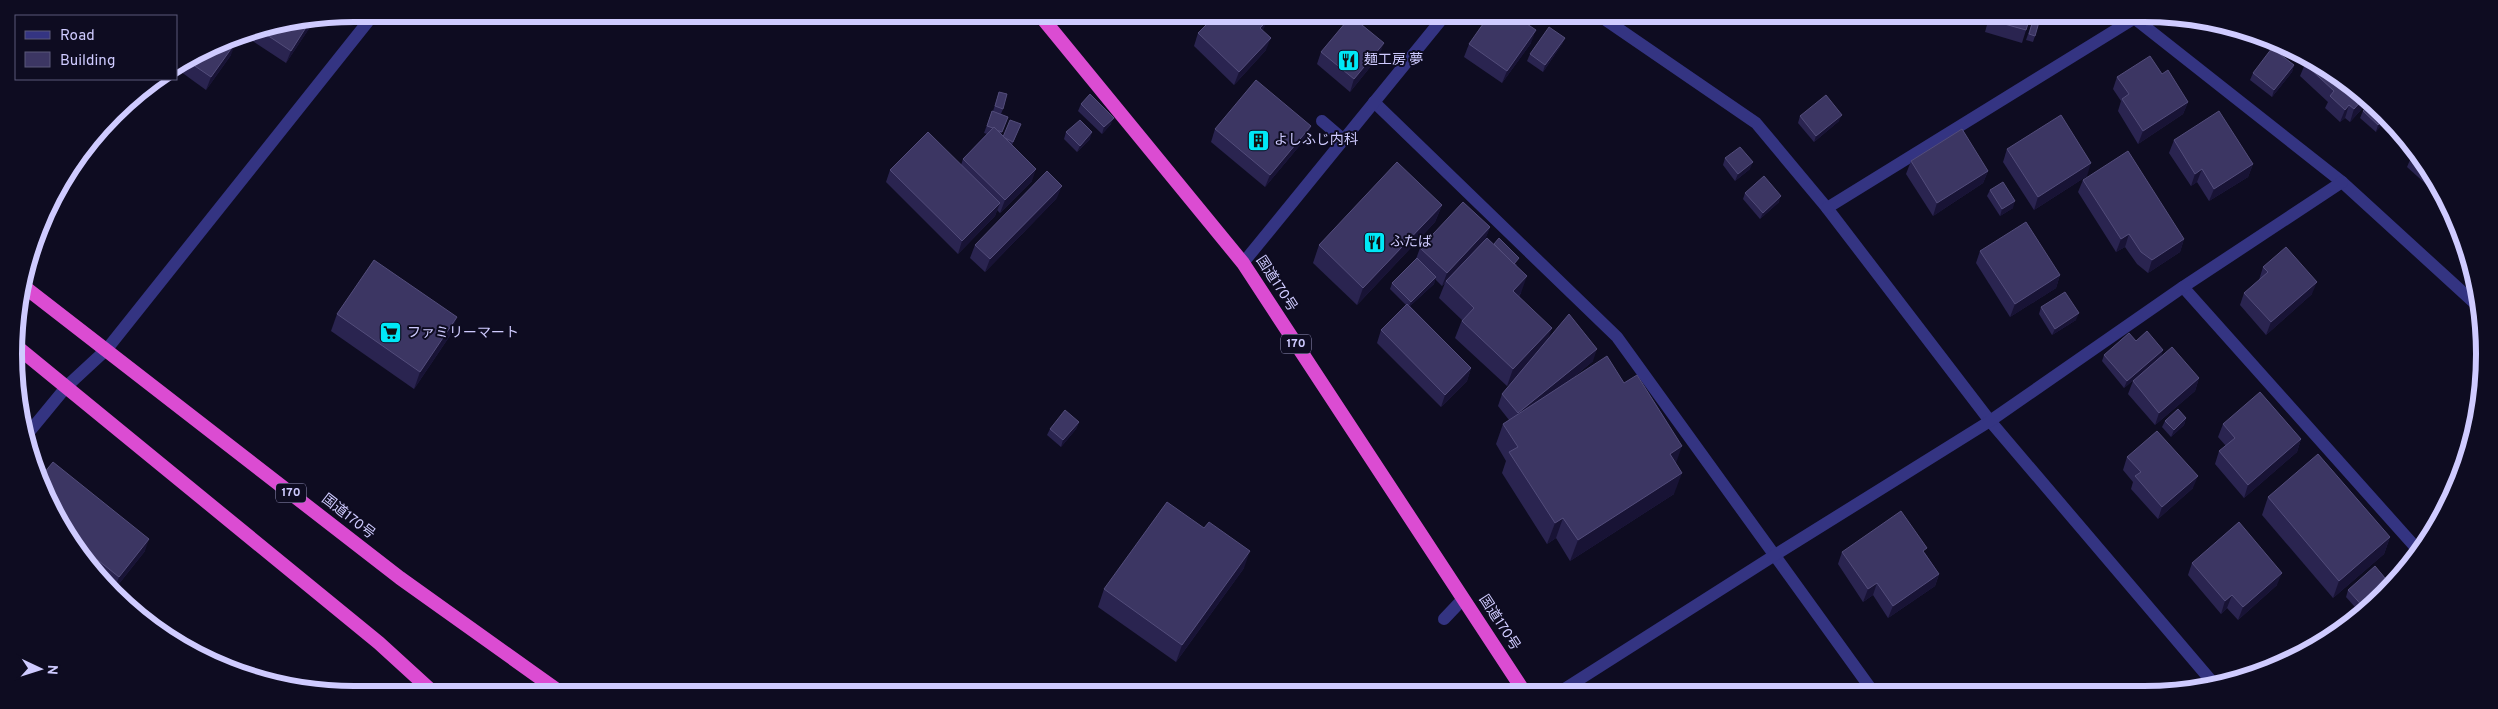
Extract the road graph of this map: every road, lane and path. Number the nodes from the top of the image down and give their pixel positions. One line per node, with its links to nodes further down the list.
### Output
1 (368, 22): 16 (street)
2 (1046, 22): 12 (highway, 国道170号 / 170)
3 (1439, 22): 7 (street)
4 (1617, 22): 11 (street)
5 (2122, 22): 11 (street)
6 (2140, 22): 10 (street)
7 (1374, 102): 9 (street); 22 (street)
8 (1322, 121): 9 (street)
9 (1344, 140): 12 (street)
10 (2342, 182): 13 (street); 15 (street)
11 (1827, 208): 19 (street)
12 (1243, 263): 23 (highway, 国道170号 / 170)
13 (2184, 287): 19 (street); 21 (street)
14 (29, 290): 16 (highway, 国道170号 / 170)
15 (2471, 300)
16 (107, 350): 18 (street); 27 (highway, 国道170号 / 170)
17 (22, 351): 18 (highway)
18 (67, 386): 20 (street); 26 (highway)
19 (1990, 422): 22 (street); 25 (street)
20 (31, 429)
21 (2415, 546)
22 (1775, 555): 29 (street); 30 (street)
23 (1463, 599): 24 (street); 28 (highway, 国道170号 / 170)
24 (1444, 619)
25 (2210, 679)
26 (426, 686)
27 (551, 686)
28 (1520, 686)
29 (1569, 686)
30 (1869, 686)

